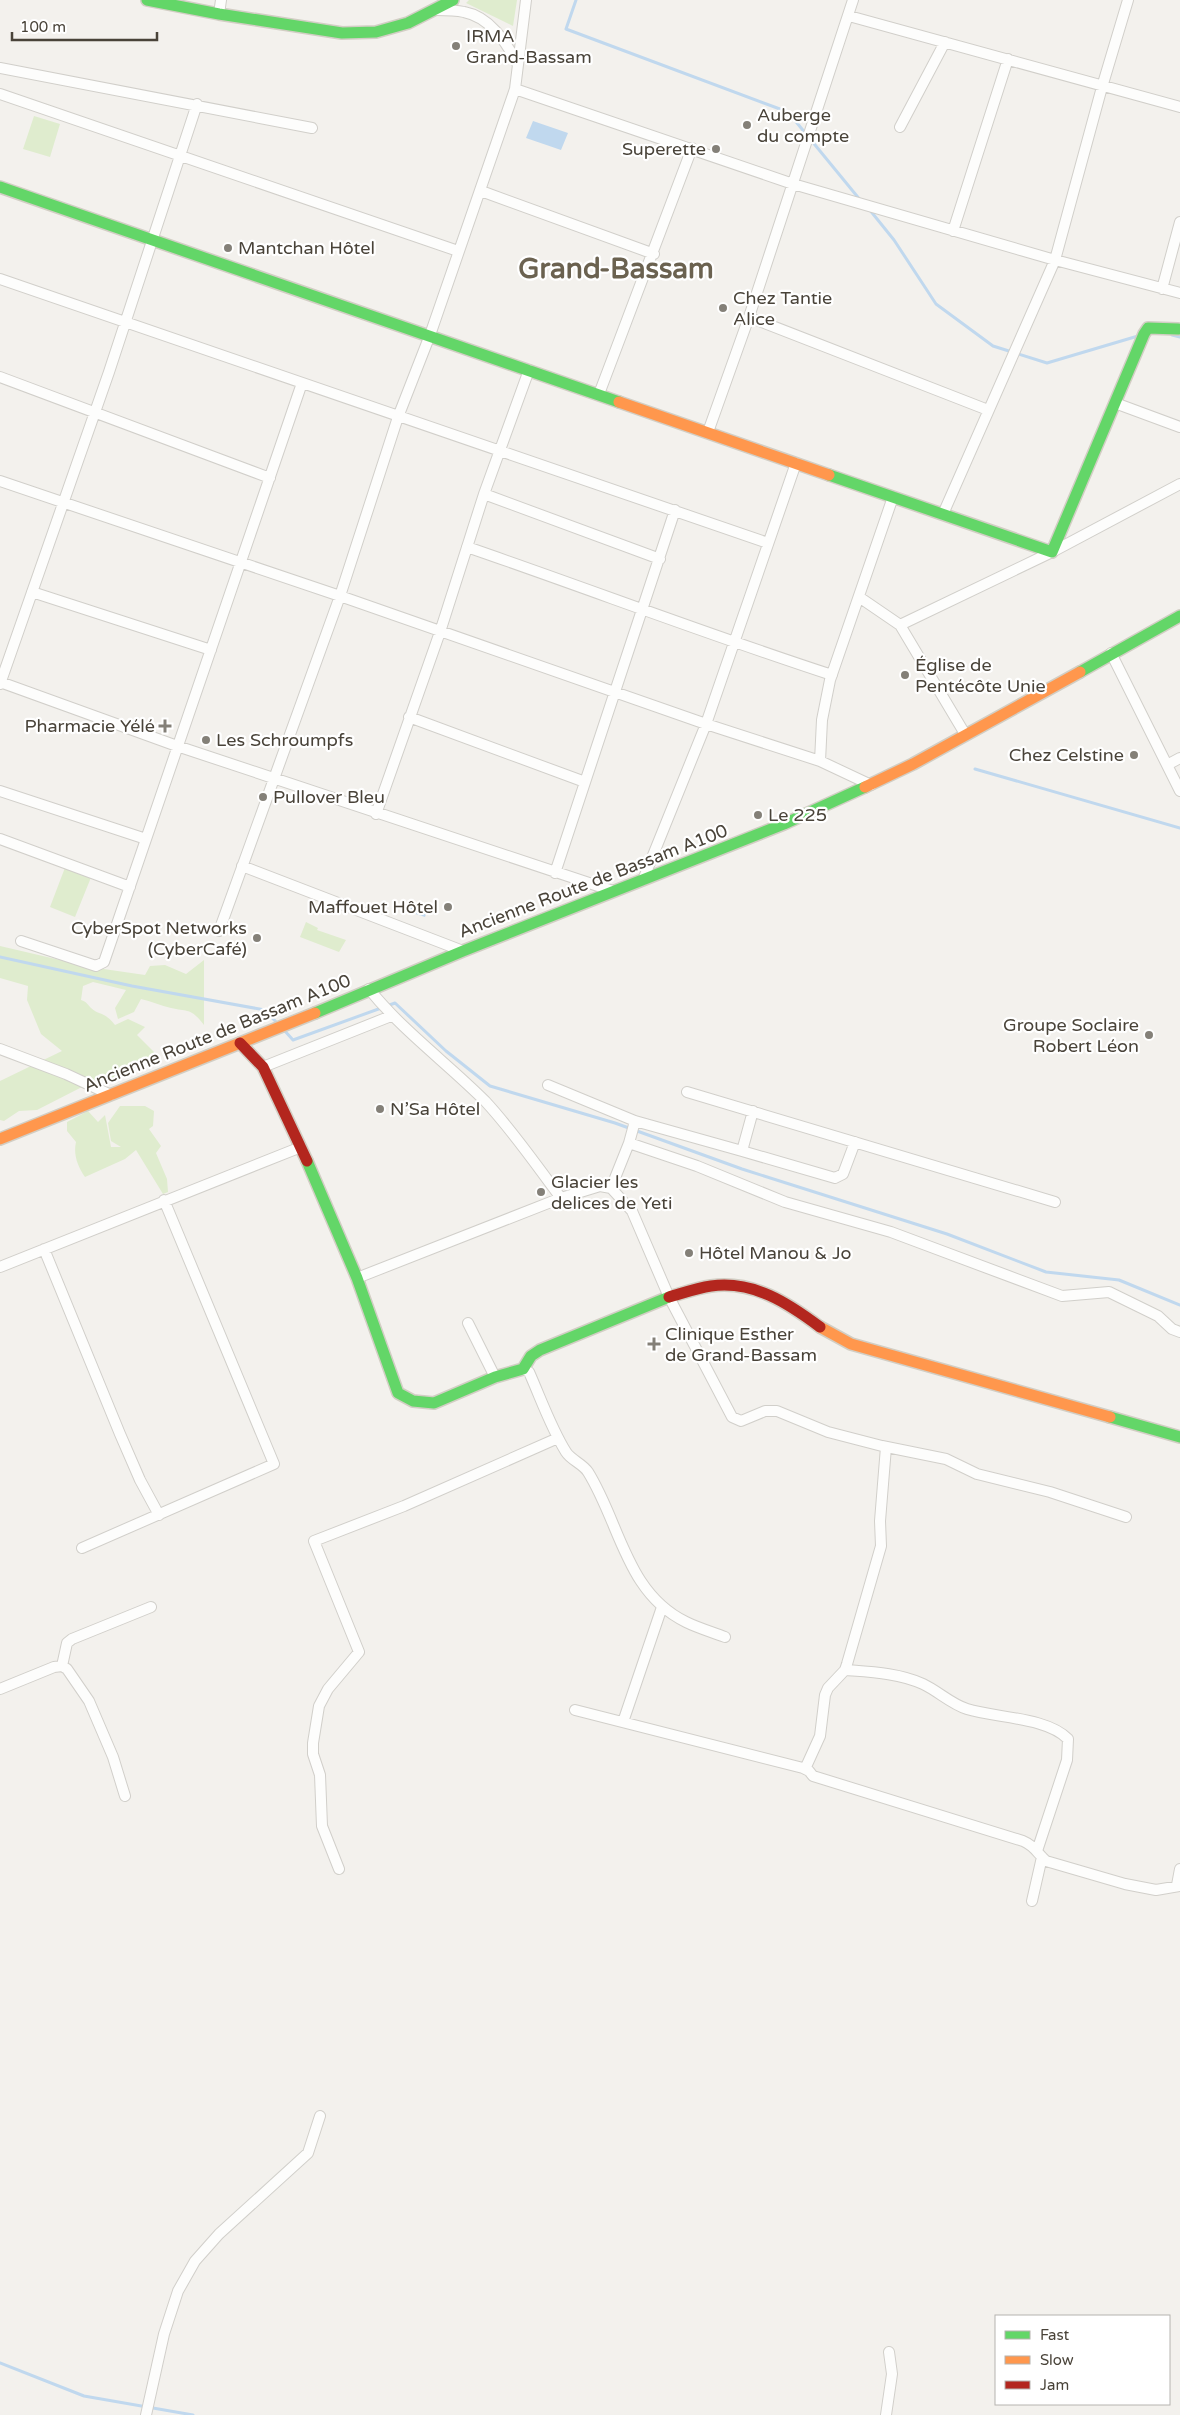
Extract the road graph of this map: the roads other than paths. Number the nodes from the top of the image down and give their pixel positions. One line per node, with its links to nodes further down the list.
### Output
1 (147, 0): 8 (street)
2 (221, 0): 8 (street)
3 (452, 0): 7 (street)
4 (526, 0): 12 (street)
5 (853, 0): 9 (street)
6 (1128, 0): 14 (street)
7 (436, 10): 8 (street); 12 (street)
8 (218, 14)
9 (849, 16): 10 (street); 23 (street)
10 (945, 42): 11 (street); 19 (street)
11 (1008, 59): 14 (street); 27 (street)
12 (517, 63): 15 (street)
13 (0, 68): 17 (street)
14 (1102, 87): 18 (street); 31 (street)
15 (515, 89): 21 (street); 25 (street)
16 (1, 96): 22 (street)
17 (197, 104): 20 (street); 22 (street)
18 (1180, 107)
19 (900, 127)
20 (312, 128)
21 (692, 148): 23 (street); 30 (street)
22 (181, 156): 28 (street); 29 (street)
23 (793, 184): 27 (street); 35 (street)
24 (0, 187): 28 (street)
25 (481, 191): 29 (street); 30 (street)
26 (1180, 222): 33 (street)
27 (953, 231): 31 (street)
28 (154, 239): 36 (street); 38 (street)
29 (458, 251): 38 (street)
30 (654, 254): 42 (street)
31 (1055, 260): 33 (street); 44 (street)
32 (0, 279): 36 (street)
33 (1162, 289): 34 (street)
34 (1180, 293)
35 (749, 317): 44 (street); 48 (street)
36 (125, 322): 41 (street); 45 (street)
37 (1178, 329): 43 (street)
38 (430, 335): 39 (street); 46 (street)
39 (529, 370): 42 (street); 49 (street)
40 (0, 377): 45 (street)
41 (302, 383): 46 (street); 51 (street)
42 (600, 394): 48 (street)
43 (1115, 403): 47 (street); 61 (street)
44 (988, 410): 58 (street)
45 (94, 411): 51 (street); 56 (street)
46 (398, 417): 49 (street); 65 (street)
47 (1180, 426)
48 (708, 432): 50 (street)
49 (500, 451): 54 (street); 57 (street)
50 (796, 463): 55 (street); 59 (street)
51 (270, 478): 63 (street)
52 (0, 481): 56 (street)
53 (1180, 484): 61 (street)
54 (484, 494): 60 (street); 62 (street)
55 (893, 497): 58 (street); 66 (street)
56 (63, 503): 63 (street); 64 (street)
57 (675, 510): 59 (street); 62 (street)
58 (943, 514): 61 (street)
59 (768, 543): 71 (street)
60 (467, 547): 67 (street); 70 (street)
61 (1052, 552): 69 (street)
62 (660, 559): 67 (street)
63 (242, 563): 65 (street); 72 (street)
64 (32, 592): 72 (street); 75 (street)
65 (340, 596): 70 (street); 84 (street)
66 (859, 597): 69 (street); 74 (street)
67 (644, 608): 71 (street); 76 (street)
68 (1180, 616): 73 (street, Ancienne Route de Bassam A100)
69 (900, 625): 79 (street)
70 (440, 632): 76 (street); 77 (street)
71 (734, 643): 74 (street); 78 (street)
72 (211, 650): 80 (street)
73 (1111, 653): 79 (street, Ancienne Route de Bassam A100); 83 (street)
74 (832, 674): 82 (street)
75 (0, 683): 80 (street)
76 (617, 693): 78 (street); 85 (street)
77 (409, 718): 85 (street); 89 (street)
78 (706, 724): 82 (street); 94 (street)
79 (965, 734): 86 (street, Ancienne Route de Bassam A100)
80 (177, 746): 84 (street); 91 (street)
81 (1180, 758): 83 (street)
82 (820, 761): 86 (street)
83 (1167, 765): 88 (street)
84 (275, 778): 89 (street); 92 (street)
85 (585, 782): 93 (street)
86 (871, 785): 94 (street, Ancienne Route de Bassam A100)
87 (0, 791): 91 (street)
88 (1180, 791)
89 (376, 814): 93 (street)
90 (0, 840): 95 (street)
91 (146, 840): 95 (street)
92 (242, 866): 97 (street); 99 (street)
93 (555, 873): 96 (street)
94 (643, 880): 96 (street, Ancienne Route de Bassam A100)
95 (130, 887): 98 (street)
96 (613, 891): 99 (street, Ancienne Route de Bassam A100)
97 (219, 931)
98 (21, 941)
99 (463, 951): 100 (street, Ancienne Route de Bassam A100)
100 (369, 989): 101 (street); 102 (street, Ancienne Route de Bassam A100)
101 (391, 1016): 104 (street); 116 (street)
102 (240, 1043): 104 (street); 107 (street, Ancienne Route de Bassam A100)
103 (0, 1049): 107 (street)
104 (263, 1067): 113 (street)
105 (548, 1085): 109 (street)
106 (687, 1092): 108 (street)
107 (111, 1095): 110 (street, Ancienne Route de Bassam A100)
108 (754, 1111): 111 (street); 114 (street)
109 (635, 1121): 112 (street); 114 (street)
110 (0, 1139)
111 (855, 1142): 114 (street); 118 (street)
112 (629, 1143): 115 (street); 124 (street)
113 (301, 1146): 117 (street); 121 (street)
114 (742, 1151)
115 (610, 1188): 116 (street); 122 (street)
116 (561, 1198): 121 (street)
117 (164, 1200): 119 (street); 130 (street)
118 (1055, 1202)
119 (44, 1250): 120 (street); 130 (street)
120 (0, 1267)
121 (357, 1278): 126 (street)
122 (669, 1297): 125 (street); 127 (street); 129 (street)
123 (468, 1323): 126 (street)
124 (1180, 1332)
125 (523, 1369): 126 (street); 128 (street)
126 (495, 1377)
127 (1180, 1437)
128 (558, 1438): 134 (street); 144 (street)
129 (886, 1447): 131 (street); 137 (street)
130 (159, 1516): 132 (street)
131 (1126, 1517)
132 (82, 1548)
133 (151, 1607): 136 (street)
134 (662, 1607): 135 (street); 140 (street)
135 (725, 1637)
136 (62, 1666): 138 (street); 142 (street)
137 (845, 1670): 141 (street); 143 (street)
138 (0, 1689)
139 (575, 1710): 140 (street)
140 (623, 1722): 141 (street)
141 (805, 1769): 143 (street)
142 (125, 1796)
143 (1040, 1854): 146 (street); 147 (street)
144 (339, 1869)
145 (1180, 1869): 146 (street)
146 (1178, 1886)
147 (1032, 1901)
148 (320, 2116): 150 (street)
149 (889, 2352): 151 (street)
150 (146, 2415)
151 (886, 2415)

